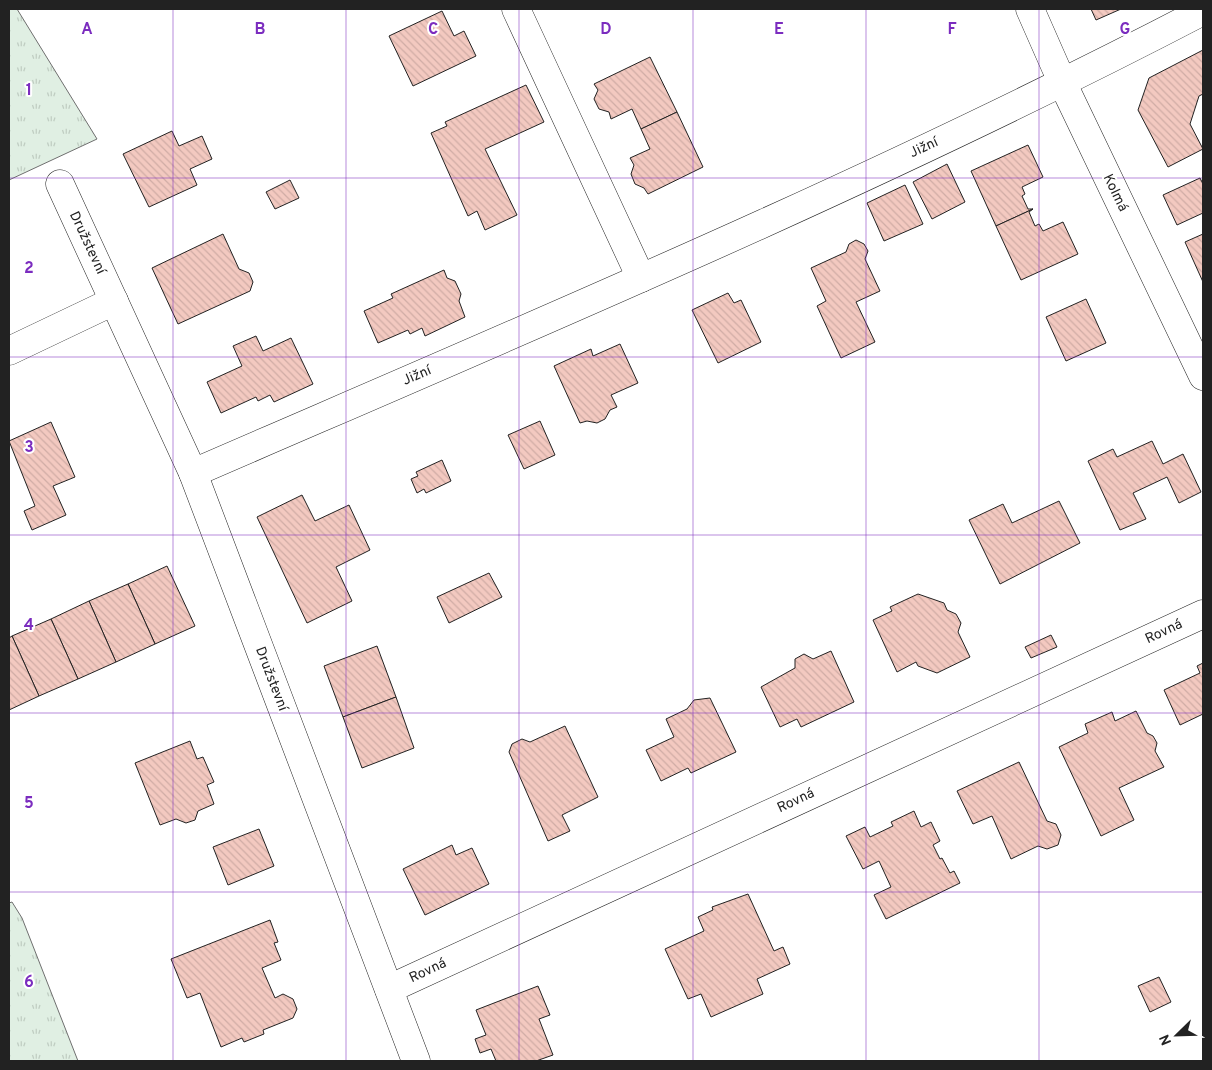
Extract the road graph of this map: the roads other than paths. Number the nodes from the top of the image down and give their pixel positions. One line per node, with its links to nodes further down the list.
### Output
1 (516, 9): 6 (street)
2 (1030, 9): 4 (street, Kolmá)
3 (1203, 12): 4 (street, Jižní)
4 (1063, 84): 6 (street, Jižní); 9 (street, Kolmá)
5 (60, 184): 7 (street, Družstevní)
6 (641, 278): 10 (street, Jižní)
7 (114, 301): 8 (street); 10 (street, Družstevní)
8 (9, 351)
9 (1203, 376)
10 (193, 473): 12 (street, Družstevní)
11 (1203, 614): 12 (street, Rovná)
12 (389, 989): 13 (street, Družstevní)
13 (416, 1061)

